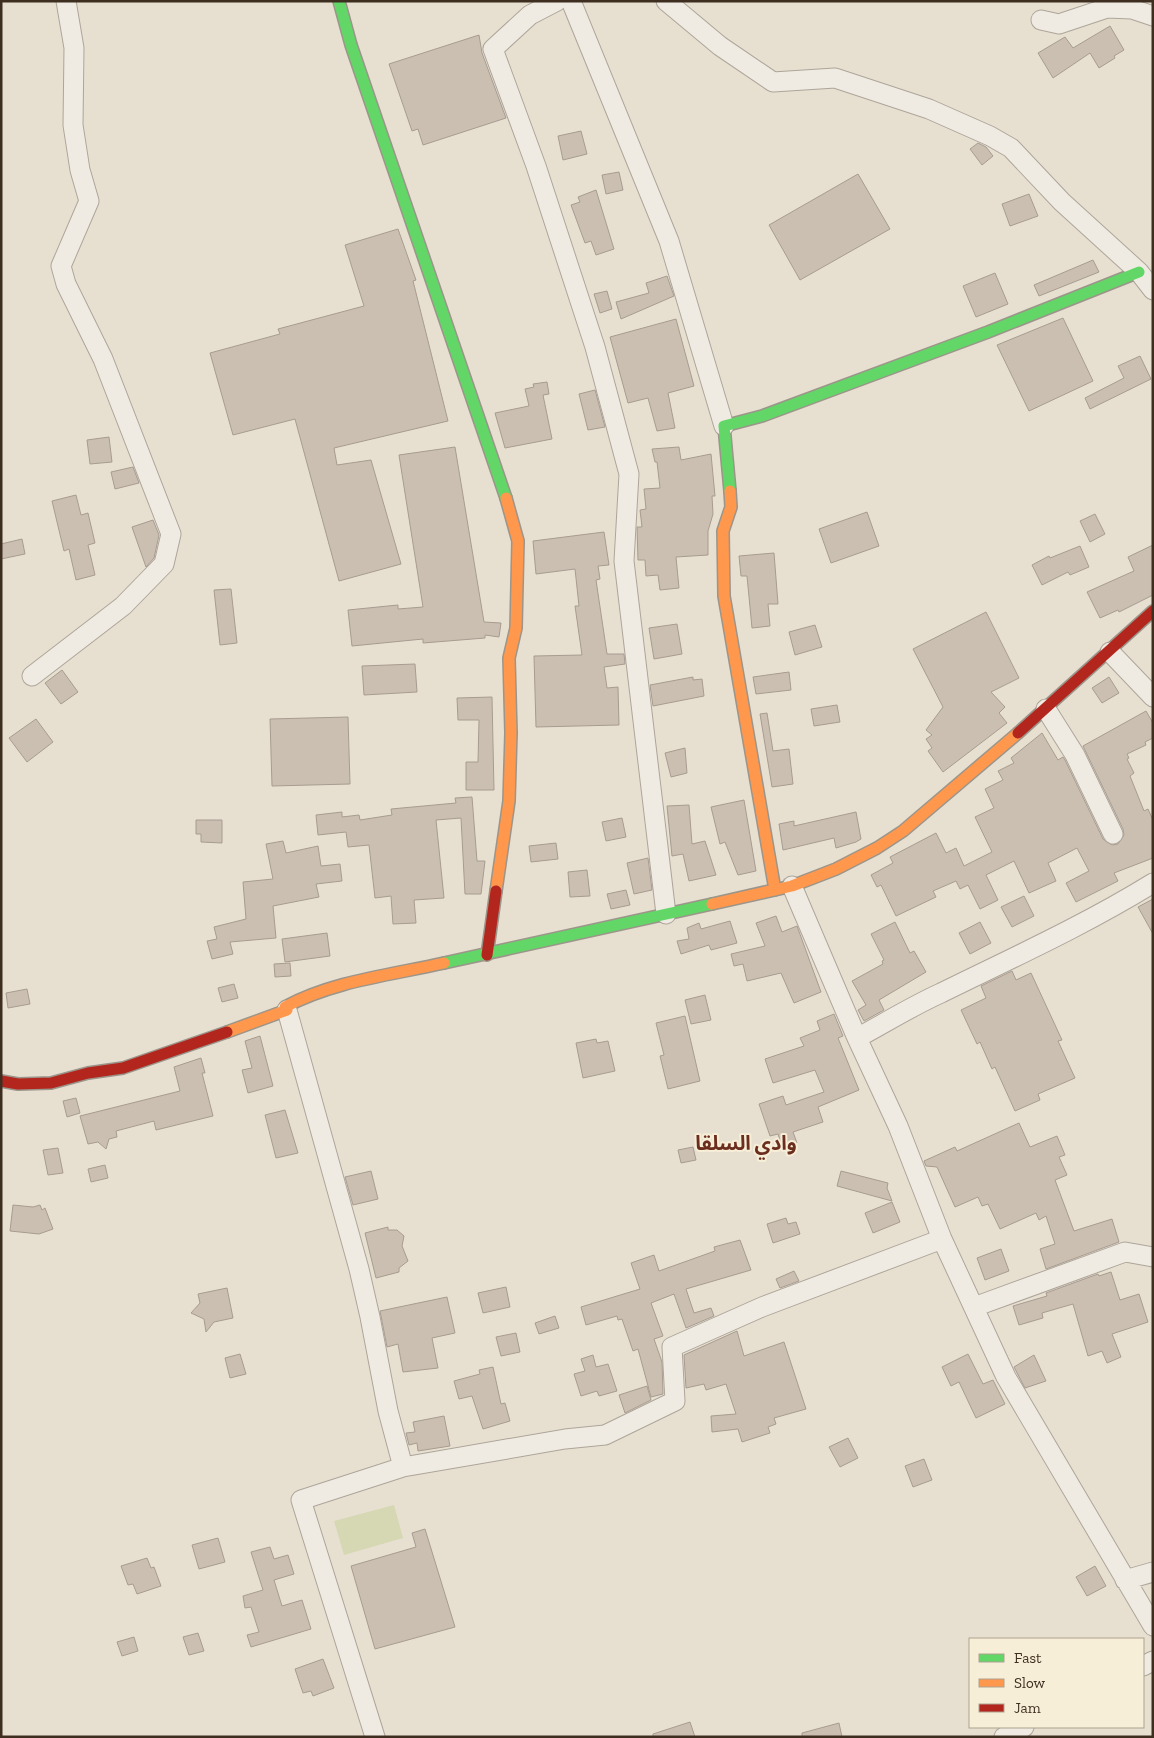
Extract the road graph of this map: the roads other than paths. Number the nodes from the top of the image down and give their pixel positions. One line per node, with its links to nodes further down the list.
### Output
1 (66, 1): 13 (street)
2 (338, 1): 20 (street)
3 (557, 1): 19 (street)
4 (571, 1): 10 (street)
5 (666, 1): 8 (street)
6 (1153, 16): 7 (street)
7 (1040, 20)
8 (1138, 272): 9 (street); 10 (street)
9 (1153, 290)
10 (724, 426): 18 (street)
11 (1153, 611): 12 (street)
12 (1110, 652): 14 (street); 15 (street)
13 (32, 676)
14 (1153, 697)
15 (1046, 709): 16 (street); 18 (street)
16 (1114, 834)
17 (1153, 883): 22 (street)
18 (783, 888): 19 (street); 22 (street)
19 (666, 914): 20 (street)
20 (487, 955): 21 (street)
21 (287, 1010): 23 (street); 27 (street)
22 (857, 1038): 24 (street)
23 (1, 1081)
24 (942, 1238): 26 (street); 27 (street)
25 (1153, 1257): 26 (street)
26 (974, 1307): 29 (street)
27 (403, 1467): 32 (street)
28 (1153, 1572): 29 (street)
29 (1125, 1580): 30 (street)
30 (1153, 1626)
31 (1022, 1728): 33 (street)
32 (375, 1737)
33 (1004, 1737)

